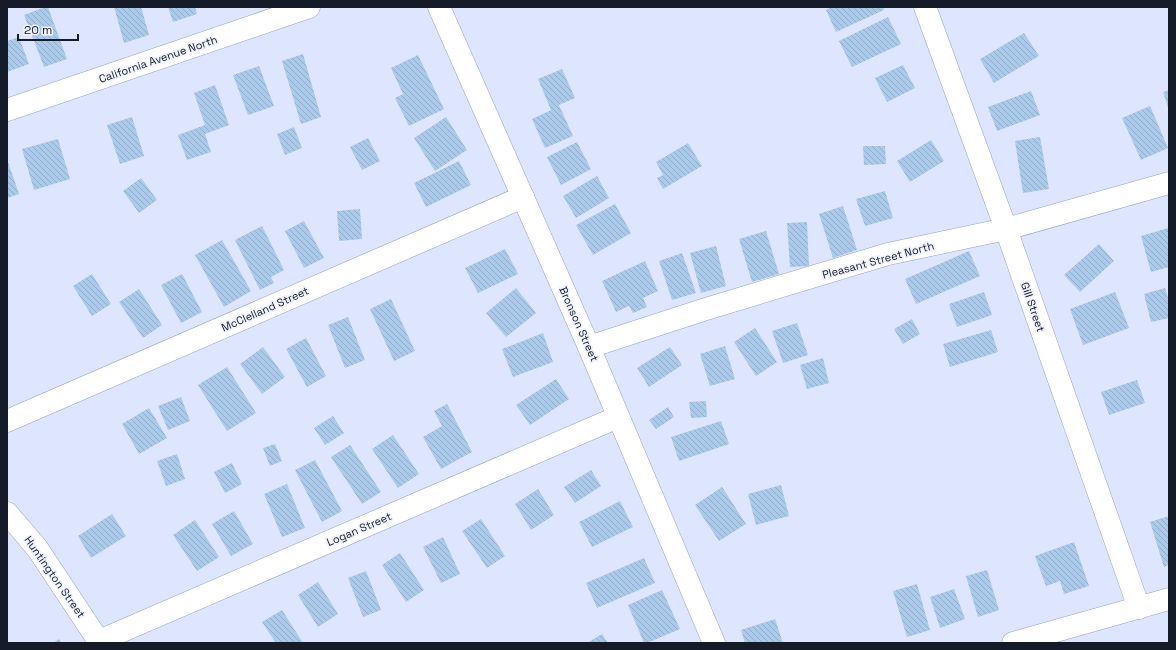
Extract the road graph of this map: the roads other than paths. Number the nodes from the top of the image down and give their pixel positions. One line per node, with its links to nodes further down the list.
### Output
1 (309, 7): 4 (street, California Avenue North)
2 (439, 7): 6 (street, Bronson Street)
3 (925, 7): 7 (street, Gill Street)
4 (7, 110)
5 (1169, 183): 7 (street, Pleasant Street North)
6 (522, 196): 8 (street, Bronson Street); 10 (street, McClelland Street)
7 (1006, 229): 8 (street, Pleasant Street North); 13 (street, Gill Street)
8 (589, 347): 9 (street, Bronson Street)
9 (618, 417): 14 (street, Logan Street); 15 (street, Bronson Street)
10 (7, 421)
11 (7, 513): 14 (street, Huntington Street)
12 (1169, 599): 13 (street)
13 (1139, 608): 16 (street)
14 (100, 642)
15 (714, 643)
16 (1013, 643)

